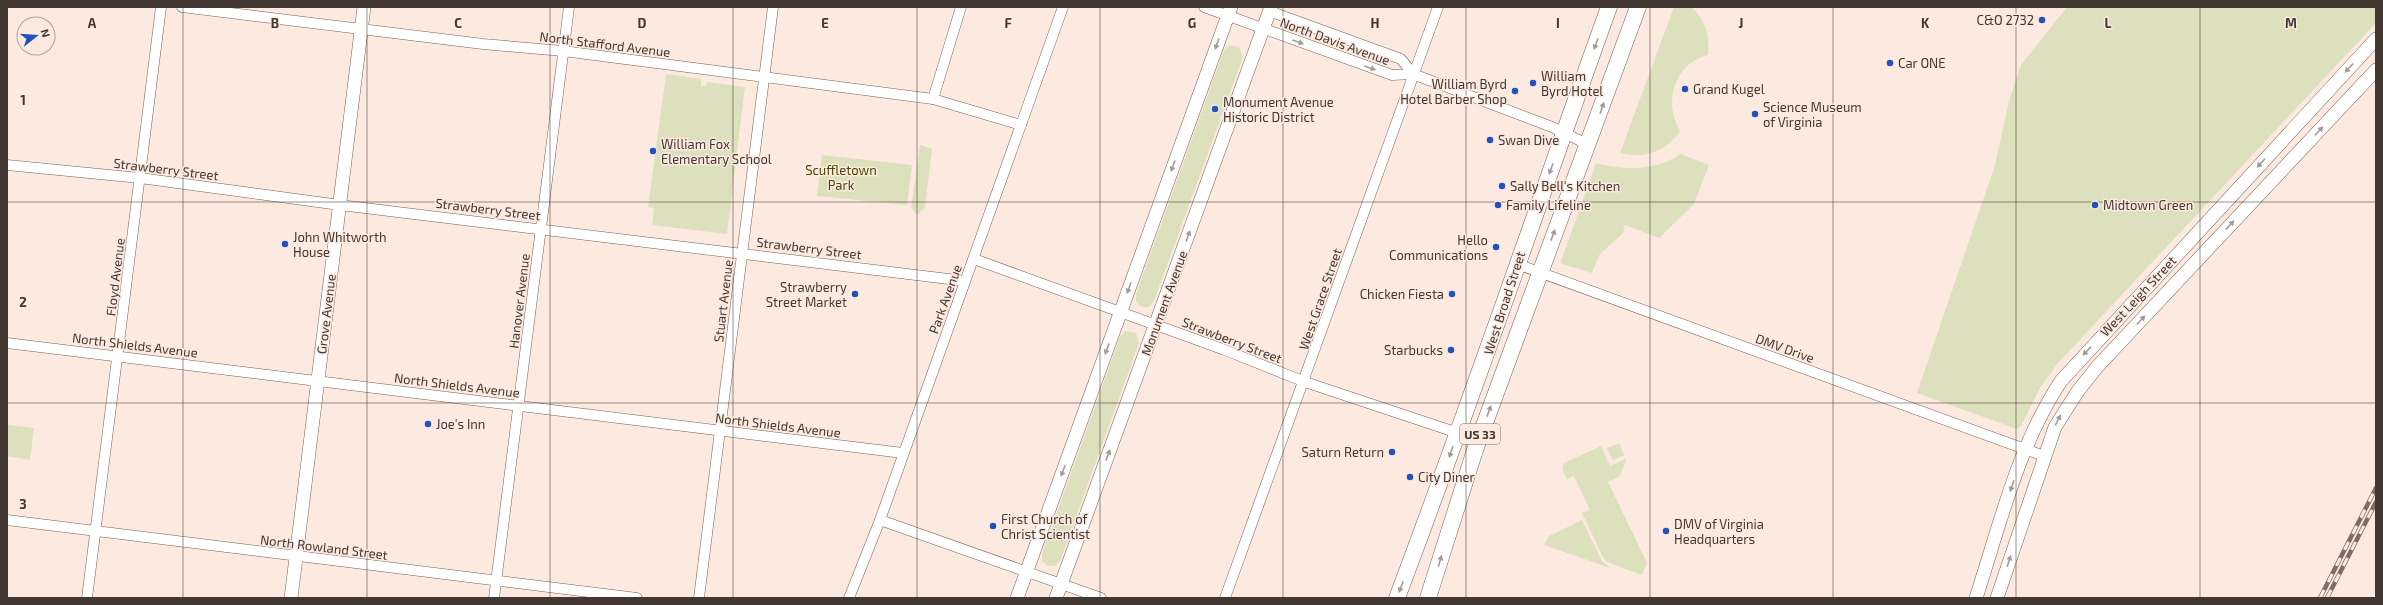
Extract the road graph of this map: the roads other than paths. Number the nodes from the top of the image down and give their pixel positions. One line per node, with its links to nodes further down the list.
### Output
1 (161, 7): 26 (street, Floyd Avenue)
2 (182, 7): 14 (street, North Stafford Avenue)
3 (364, 7): 14 (street, Grove Avenue)
4 (569, 7): 17 (street, Hanover Avenue)
5 (773, 7): 20 (street, Stuart Avenue)
6 (960, 7): 21 (street)
7 (1063, 7): 22 (street, Park Avenue)
8 (1204, 7): 13 (street, North Davis Avenue)
9 (1438, 7): 19 (street, West Grace Street)
10 (1609, 7): 23 (main road, West Broad Street / US 33, one-way to 23)
11 (1638, 7): 24 (main road, West Broad Street / US 33, one-way to 11)
12 (1270, 9): 15 (street, Monument Avenue); 19 (street, North Davis Avenue)
13 (1229, 11): 15 (street, North Davis Avenue); 34 (street, one-way to 34)
14 (361, 29): 17 (street, North Stafford Avenue); 27 (street, Grove Avenue)
15 (1263, 29): 19 (street, North Davis Avenue, one-way to 19); 35 (street, Monument Avenue, one-way to 15)
16 (2376, 40): 43 (street, West Leigh Street, one-way to 43)
17 (563, 51): 20 (street, North Stafford Avenue); 28 (street, Hanover Avenue)
18 (2376, 70): 45 (street, West Leigh Street, one-way to 18)
19 (1413, 74): 23 (street, North Davis Avenue); 39 (street, West Grace Street)
20 (764, 77): 21 (street, North Stafford Avenue); 29 (street, Stuart Avenue)
21 (933, 99): 22 (street, North Stafford Avenue)
22 (1021, 126): 30 (street, Park Avenue)
23 (1564, 132): 24 (street, North Davis Avenue); 31 (main road, West Broad Street / US 33, one-way to 31)
24 (1588, 144): 32 (main road, West Broad Street / US 33, one-way to 24)
25 (7, 165): 26 (street, Strawberry Street)
26 (140, 178): 27 (street, Strawberry Street); 37 (street, Floyd Avenue)
27 (340, 205): 28 (street, Strawberry Street); 38 (street, Grove Avenue)
28 (541, 229): 29 (street, Strawberry Street); 40 (street, Hanover Avenue)
29 (741, 253): 33 (street, Strawberry Street); 41 (street, Stuart Avenue)
30 (974, 259): 33 (street, Park Avenue); 34 (street, Strawberry Street)
31 (1517, 264): 32 (street, DMV Drive); 42 (main road, West Broad Street / US 33)
32 (1539, 272): 43 (street, DMV Drive); 64 (main road, West Broad Street / US 33, one-way to 32)
33 (965, 280): 44 (street, Park Avenue)
34 (1120, 312): 35 (street, Strawberry Street); 50 (street, one-way to 50)
35 (1156, 325): 39 (street, Strawberry Street); 52 (street, Monument Avenue, one-way to 35)
36 (7, 343): 37 (street, North Shields Avenue)
37 (119, 356): 38 (street, North Shields Avenue); 48 (street, Floyd Avenue)
38 (318, 381): 40 (street, North Shields Avenue); 49 (street, Grove Avenue)
39 (1305, 382): 42 (street, Strawberry Street); 62 (street, West Grace Street)
40 (520, 406): 41 (street, North Shields Avenue); 51 (street, Hanover Avenue)
41 (720, 431): 44 (street, North Shields Avenue); 57 (street, Stuart Avenue)
42 (1458, 434): 63 (main road, West Broad Street / US 33, one-way to 63)
43 (2024, 449): 45 (street, DMV Drive); 65 (street, West Leigh Street, one-way to 65)
44 (903, 454): 47 (street, Park Avenue)
45 (2044, 456): 66 (street, West Leigh Street, one-way to 45)
46 (7, 520): 48 (street, North Rowland Street)
47 (880, 520): 50 (street); 58 (street, Park Avenue)
48 (95, 533): 49 (street, North Rowland Street); 53 (street, Floyd Avenue)
49 (296, 557): 51 (street, North Rowland Street); 54 (street, Grove Avenue)
50 (1026, 572): 52 (street); 59 (street)
51 (497, 579): 55 (street, Hanover Avenue); 56 (street, North Rowland Street)
52 (1061, 584): 60 (street, Monument Avenue); 61 (street)
53 (87, 598)
54 (291, 598)
55 (494, 598)
56 (637, 598)
57 (699, 598)
58 (849, 598)
59 (1017, 598)
60 (1056, 598)
61 (1101, 598)
62 (1225, 598)
63 (1397, 598)
64 (1428, 598)
65 (1976, 598)
66 (1997, 598)

